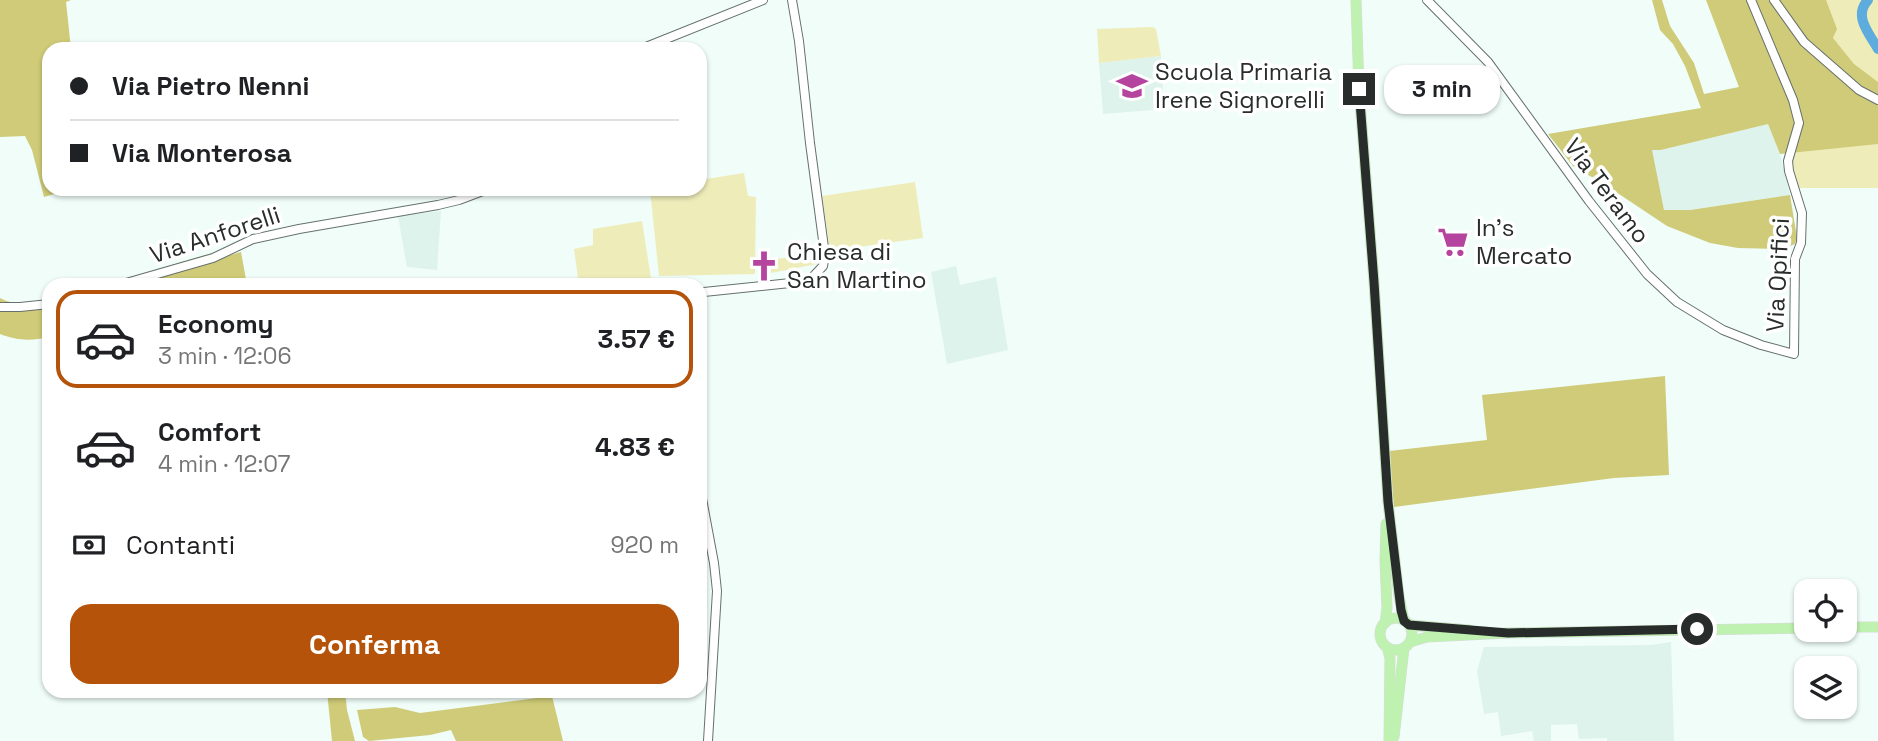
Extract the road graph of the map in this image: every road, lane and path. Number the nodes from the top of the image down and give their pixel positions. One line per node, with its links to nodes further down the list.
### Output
1 (763, 0): 7 (street)
2 (792, 0): 11 (street)
3 (1356, 0): 15 (main road)
4 (1427, 0): 14 (street, Via Teramo)
5 (1751, 0): 14 (street, Via Opifici)
6 (1774, 0): 8 (street)
7 (658, 42)
8 (1878, 100)
9 (470, 196): 10 (street, Via Anforelli)
10 (143, 278)
11 (707, 292)
12 (42, 305): 13 (street)
13 (0, 307)
14 (1794, 354)
15 (1388, 502): 17 (main road); 18 (main road)
16 (707, 526): 25 (street)
17 (1385, 623): 18 (main road); 24 (main road)
18 (1407, 623): 22 (main road); 23 (main road)
19 (1857, 627): 20 (main road)
20 (1878, 627)
21 (1794, 628): 22 (main road)
22 (1508, 633): 23 (main road)
23 (1407, 645): 24 (main road); 26 (main road)
24 (1387, 647): 26 (main road)
25 (708, 741)
26 (1391, 741)

